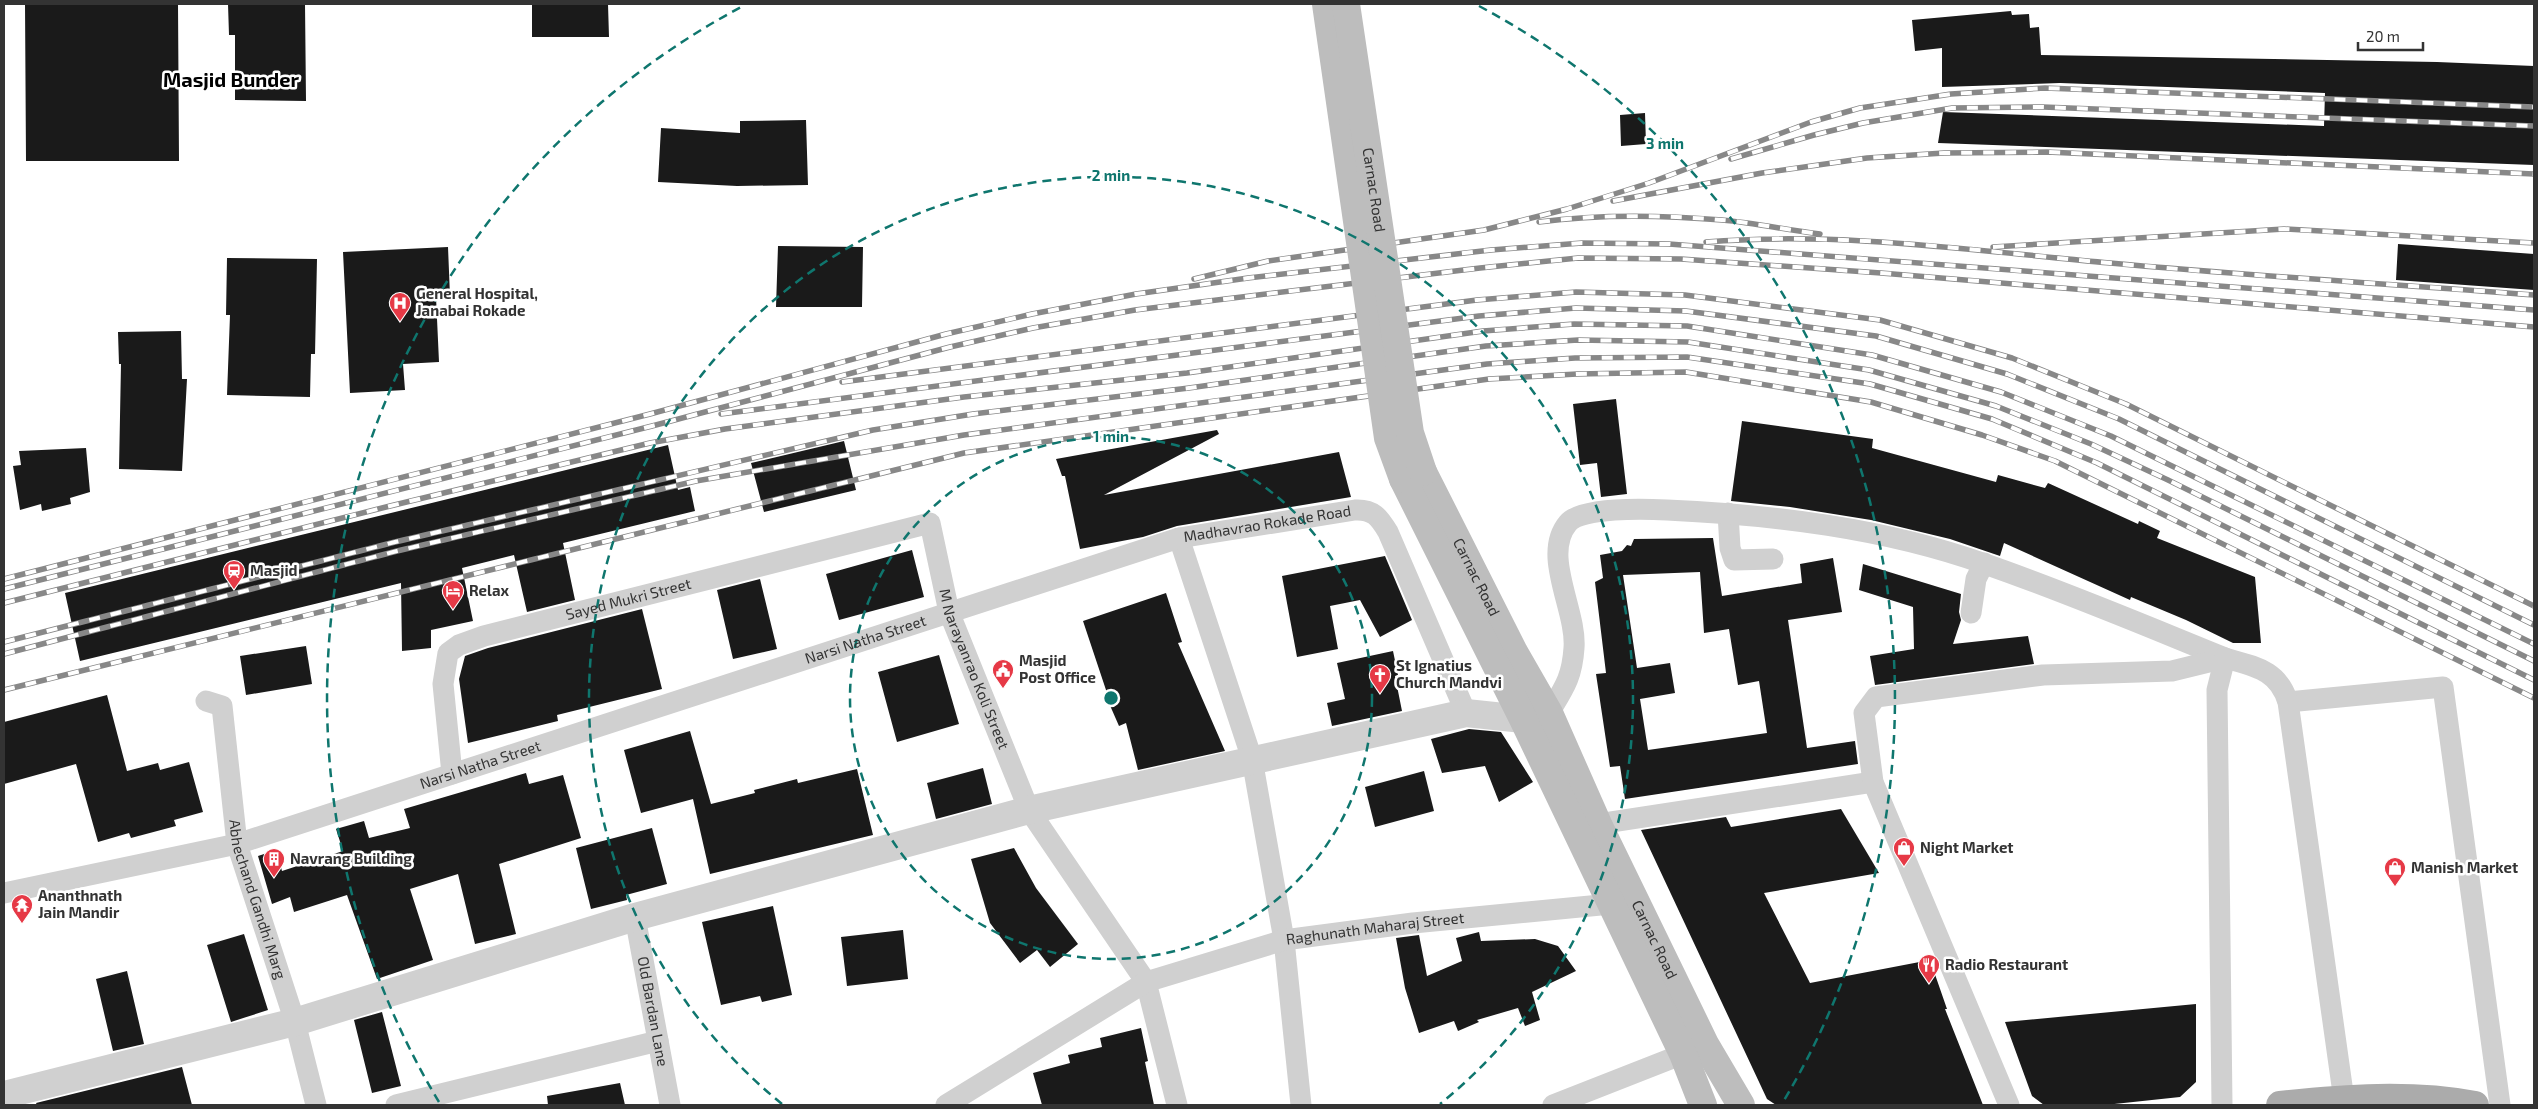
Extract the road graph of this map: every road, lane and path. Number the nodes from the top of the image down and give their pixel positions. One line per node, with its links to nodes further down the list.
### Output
1 (1326, 4): 3 (main road, Carnac Road, bridge)
2 (1346, 4): 3 (main road, Carnac Road, bridge)
3 (1413, 475): 15 (main road, Carnac Road); 16 (main road, Carnac Road)
4 (1728, 513): 7 (street); 8 (street); 15 (street)
5 (930, 523): 9 (street, M Narayanrao Koli Street); 18 (street, Sayed Mukri Street)
6 (1179, 538): 9 (street, Madhavrao Rokade Road); 14 (street, Madhavrao Rokade Road); 17 (street)
7 (1774, 559)
8 (1984, 563): 10 (street); 11 (street)
9 (949, 612): 18 (street, Narsi Natha Street); 20 (street, M Narayanrao Koli Street)
10 (1971, 613)
11 (2226, 658): 13 (street); 19 (street); 43 (street)
12 (206, 702): 22 (street, Abhechand Gandhi Marg)
13 (2288, 702): 32 (street); 46 (street)
14 (1466, 712): 16 (street); 17 (street)
15 (1549, 713): 21 (main road, Carnac Road)
16 (1523, 719): 24 (main road, Carnac Road)
17 (1252, 758): 20 (street); 26 (street)
18 (452, 774): 22 (street, Narsi Natha Street)
19 (1873, 782): 21 (street); 42 (street)
20 (1029, 810): 25 (street); 27 (street, M Narayanrao Koli Street)
21 (1598, 824): 41 (main road, Carnac Road)
22 (237, 844): 23 (street, Narsi Natha Street); 28 (street, Abhechand Gandhi Marg)
23 (4, 893)
24 (1611, 904): 26 (street, Raghunath Maharaj Street); 30 (main road, Carnac Road)
25 (635, 917): 28 (street); 29 (street, Old Bardan Lane)
26 (1284, 940): 27 (street, Raghunath Maharaj Street); 38 (street)
27 (1146, 982): 36 (street, Raghunath Maharaj Street); 37 (street)
28 (295, 1022): 31 (street); 33 (street, Abhechand Gandhi Marg)
29 (658, 1041): 34 (street); 35 (street, Old Bardan Lane)
30 (1683, 1054): 39 (street); 40 (main road, Carnac Road)
31 (4, 1096)
32 (2344, 1100): 44 (main road); 45 (main road)
33 (316, 1105)
34 (396, 1105)
35 (670, 1105)
36 (946, 1105)
37 (1177, 1105)
38 (1301, 1105)
39 (1553, 1105)
40 (1703, 1105)
41 (1741, 1105)
42 (2009, 1105)
43 (2222, 1105)
44 (2280, 1105)
45 (2475, 1105)
46 (2500, 1105)

